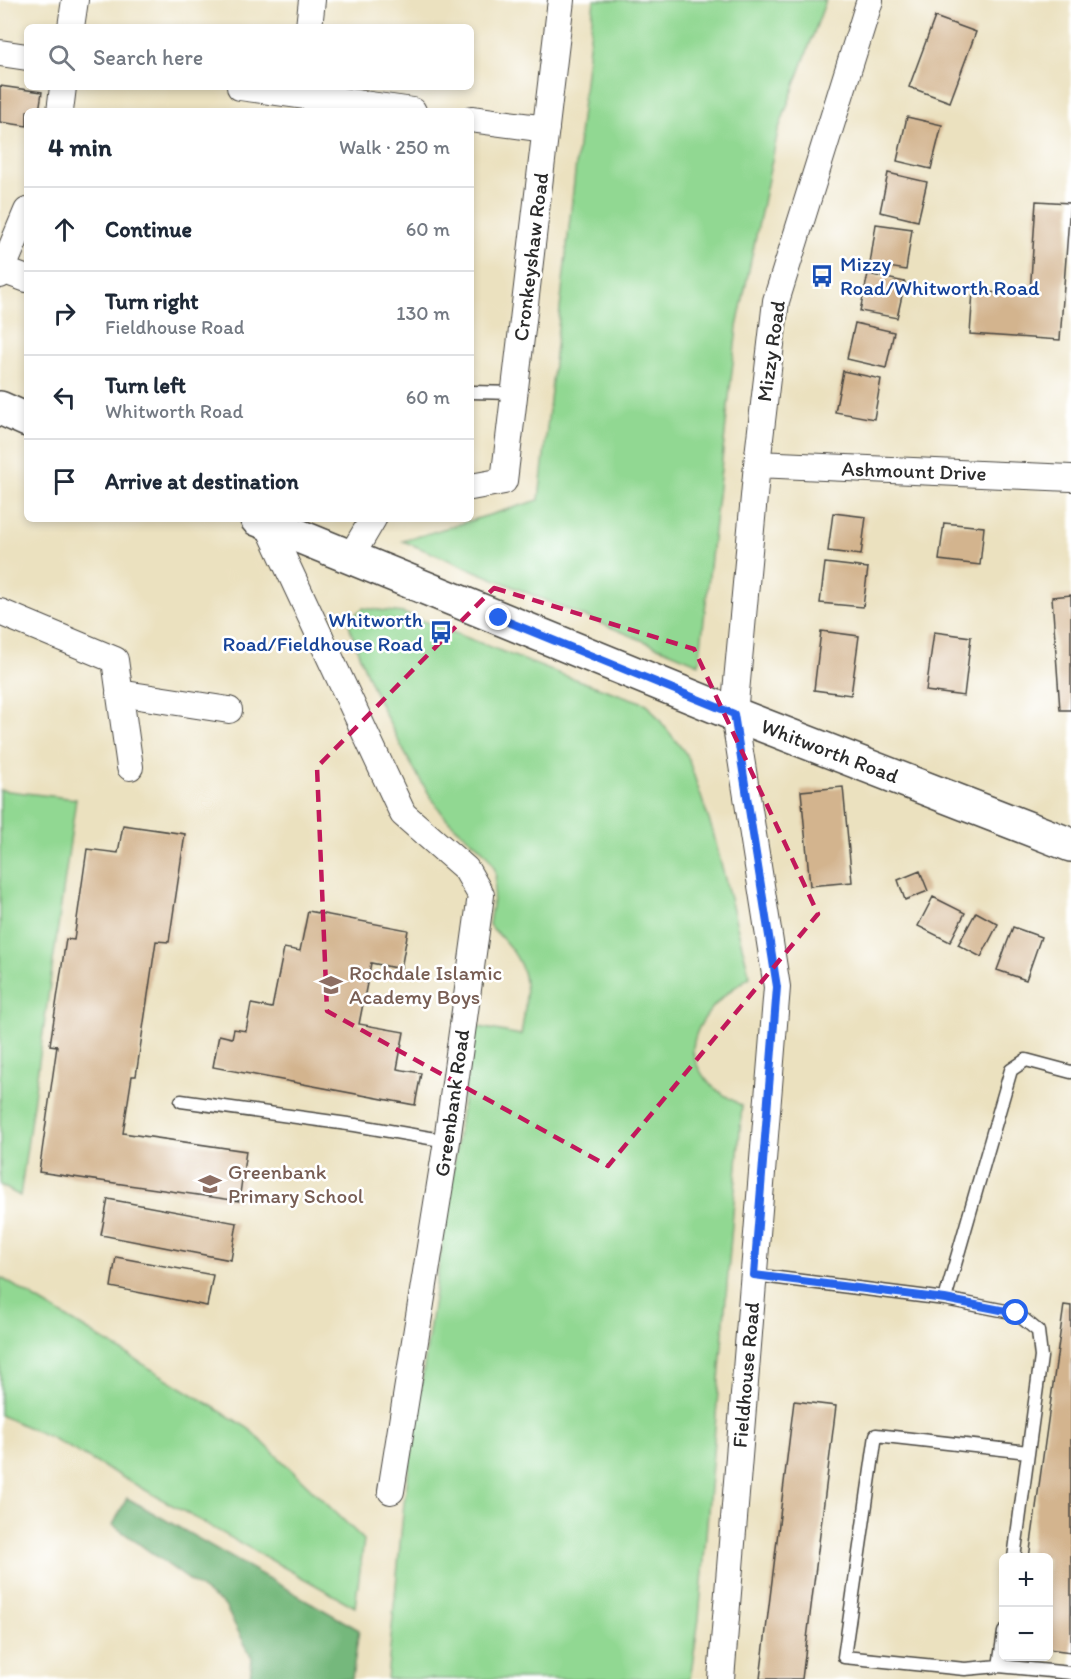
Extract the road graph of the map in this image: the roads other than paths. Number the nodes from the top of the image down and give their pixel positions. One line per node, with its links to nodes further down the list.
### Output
1 (75, 0): 5 (street)
2 (312, 0): 6 (street)
3 (561, 0): 15 (street, Cronkeyshaw Road)
4 (870, 0): 23 (street, Mizzy Road)
5 (71, 24)
6 (309, 24)
7 (0, 53): 8 (street)
8 (24, 57)
9 (63, 90): 12 (street)
10 (257, 90): 11 (street)
11 (301, 98): 13 (street)
12 (60, 108)
13 (387, 108)
14 (474, 119): 15 (street)
15 (546, 129): 20 (street, Cronkeyshaw Road)
16 (24, 218): 17 (street)
17 (1, 273): 18 (street)
18 (24, 278)
19 (474, 392): 20 (lane)
20 (515, 393): 25 (street, Cronkeyshaw Road)
21 (0, 408): 22 (main road)
22 (24, 419)
23 (757, 464): 24 (street, Ashmount Drive); 33 (street, Mizzy Road)
24 (1071, 477)
25 (474, 486)
26 (262, 522): 38 (street, Greenbank Road)
27 (264, 522): 29 (main road, Whitworth Road)
28 (371, 522): 29 (street)
29 (350, 558): 33 (main road, Whitworth Road)
30 (0, 612): 31 (street)
31 (119, 693): 32 (street); 34 (street)
32 (229, 711)
33 (734, 714): 35 (main road, Whitworth Road); 39 (street, Fieldhouse Road)
34 (130, 766)
35 (1071, 845)
36 (1071, 1072): 40 (lane)
37 (181, 1101): 38 (lane)
38 (447, 1141): 42 (street, Greenbank Road)
39 (754, 1275): 40 (lane); 47 (street, Fieldhouse Road)
40 (945, 1299): 41 (lane)
41 (1028, 1452): 43 (lane); 45 (lane)
42 (391, 1491)
43 (1015, 1553)
44 (1000, 1661): 45 (lane)
45 (999, 1666): 46 (lane)
46 (1071, 1673)
47 (721, 1679)

